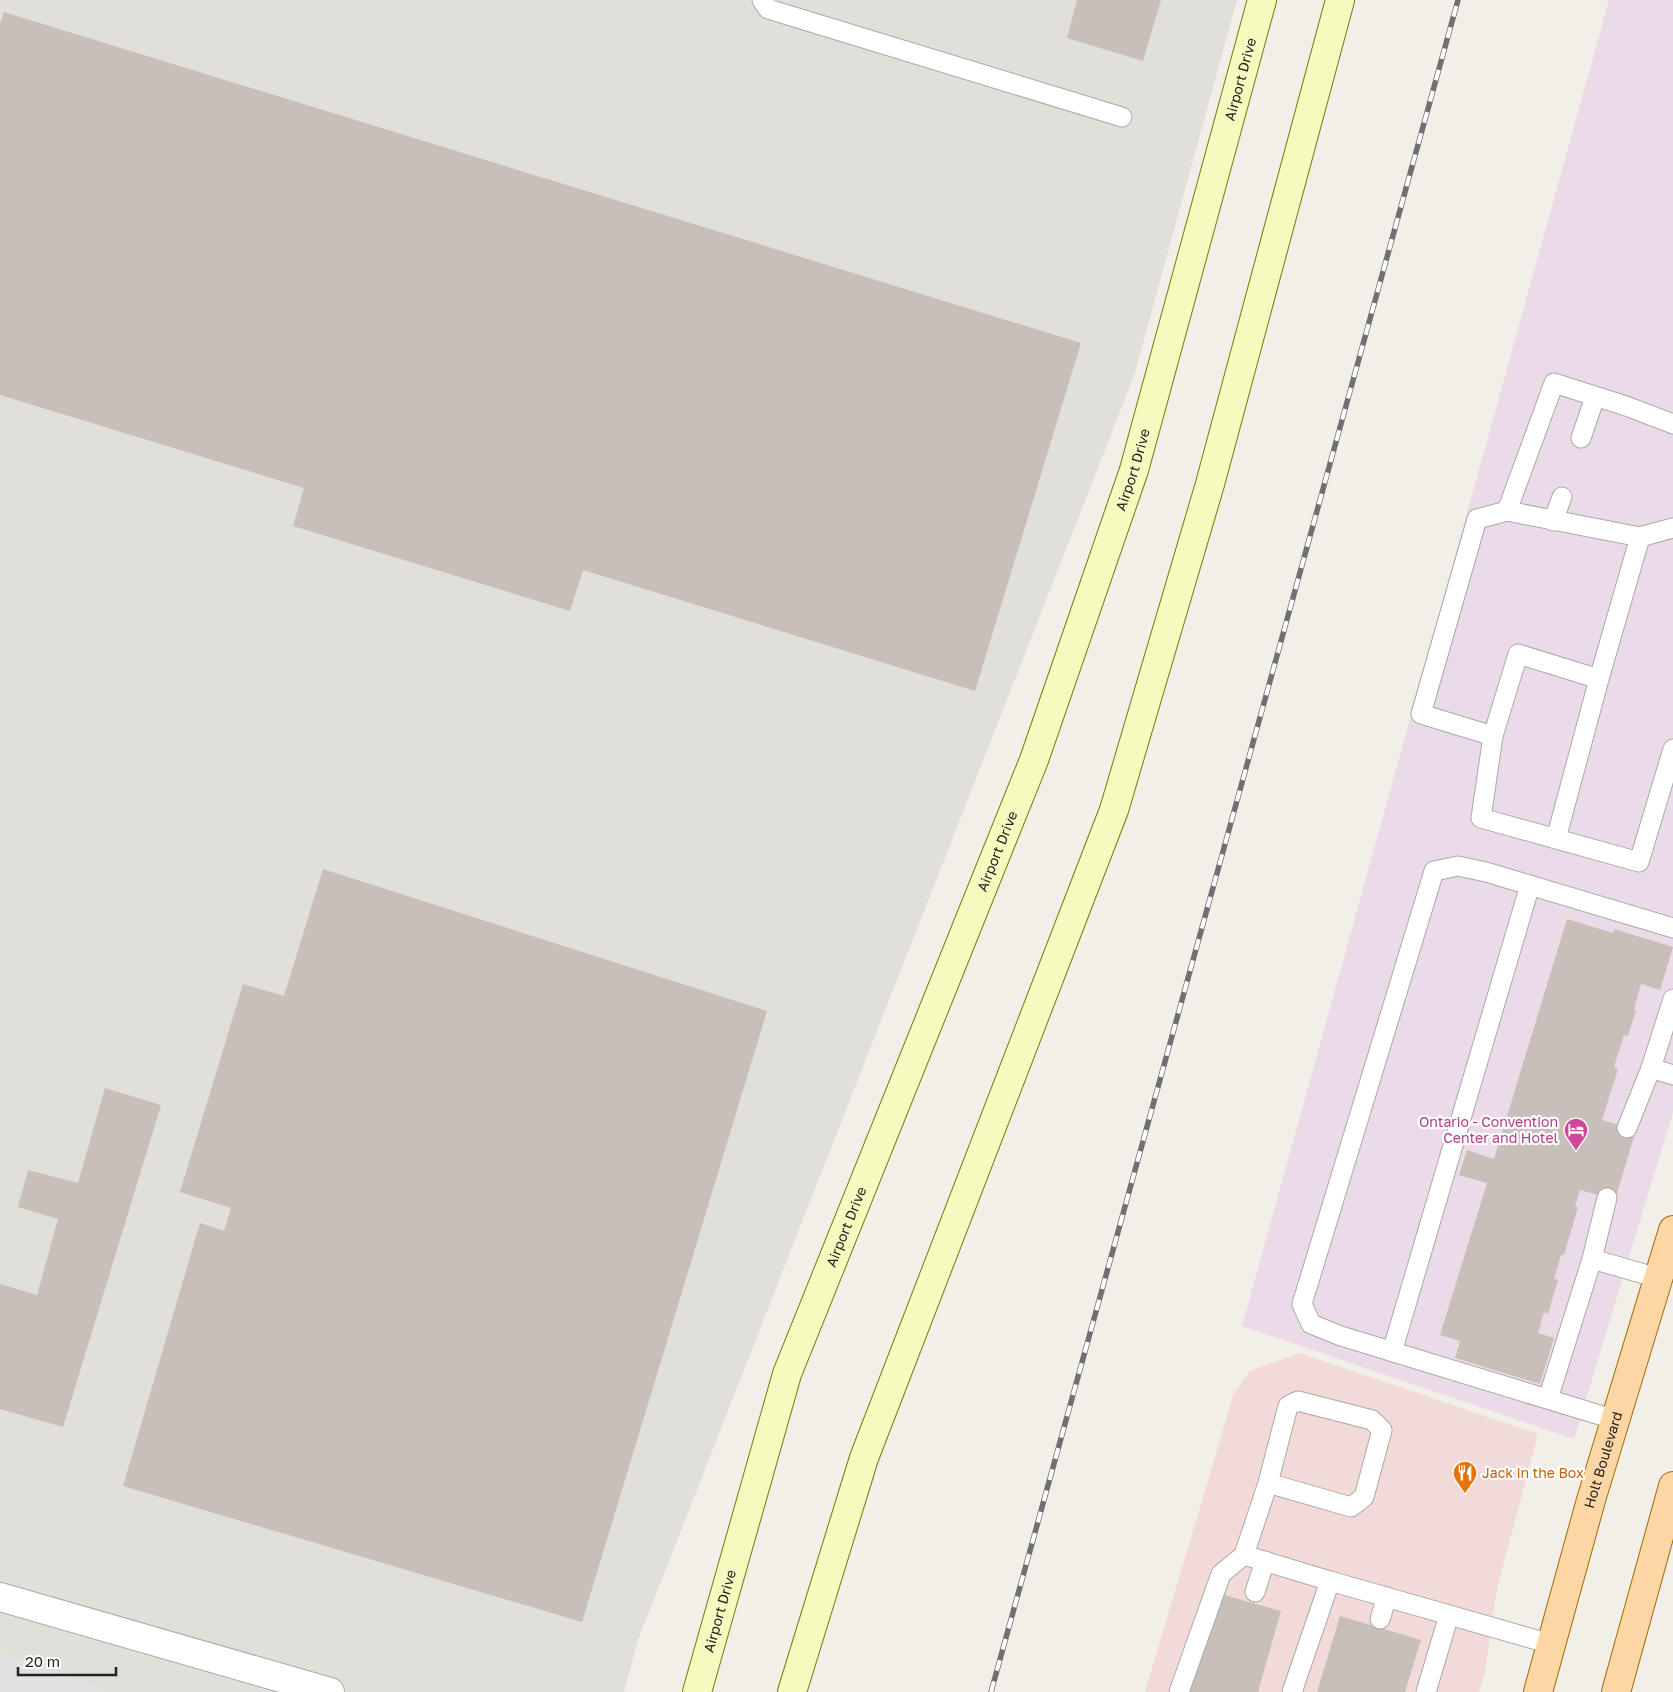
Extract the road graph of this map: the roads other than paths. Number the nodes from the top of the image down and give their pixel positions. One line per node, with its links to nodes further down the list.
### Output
1 (762, 0): 4 (lane)
2 (1262, 0): 42 (main road, Airport Drive)
3 (1340, 0): 43 (main road)
4 (1122, 117)
5 (1595, 396): 6 (lane); 7 (lane); 9 (lane)
6 (1673, 424)
7 (1582, 438)
8 (1562, 497): 10 (lane)
9 (1506, 512): 10 (lane); 14 (lane)
10 (1553, 521): 12 (lane)
11 (1673, 528): 12 (lane)
12 (1640, 537): 13 (lane)
13 (1599, 679): 14 (lane); 16 (lane)
14 (1493, 736): 16 (lane)
15 (1673, 749): 16 (lane)
16 (1556, 839)
17 (1530, 885): 18 (lane); 27 (lane); 27 (lane)
18 (1673, 928)
19 (1673, 999): 20 (lane)
20 (1651, 1068): 21 (lane); 22 (lane)
21 (1673, 1075)
22 (1627, 1128)
23 (1607, 1198): 25 (lane)
24 (1673, 1230): 26 (main road, Holt Boulevard)
25 (1592, 1258): 26 (lane); 28 (lane)
26 (1658, 1278): 29 (main road, Holt Boulevard)
27 (1392, 1352): 28 (lane)
28 (1548, 1399): 29 (lane)
29 (1616, 1420): 40 (main road, Holt Boulevard)
30 (1268, 1483): 30 (lane); 32 (lane)
31 (1673, 1486): 48 (main road)
32 (1244, 1555): 33 (lane); 44 (lane)
33 (1265, 1561): 34 (lane); 35 (lane)
34 (1330, 1580): 36 (lane); 45 (lane)
35 (1255, 1592)
36 (1387, 1597): 38 (lane); 39 (lane)
37 (7, 1603): 41 (street)
38 (1449, 1615): 40 (lane); 46 (lane)
39 (1380, 1619)
40 (1551, 1644): 47 (main road, Holt Boulevard)
41 (330, 1692)
42 (697, 1692)
43 (792, 1692)
44 (1179, 1692)
45 (1292, 1692)
46 (1426, 1692)
47 (1538, 1692)
48 (1616, 1692)

